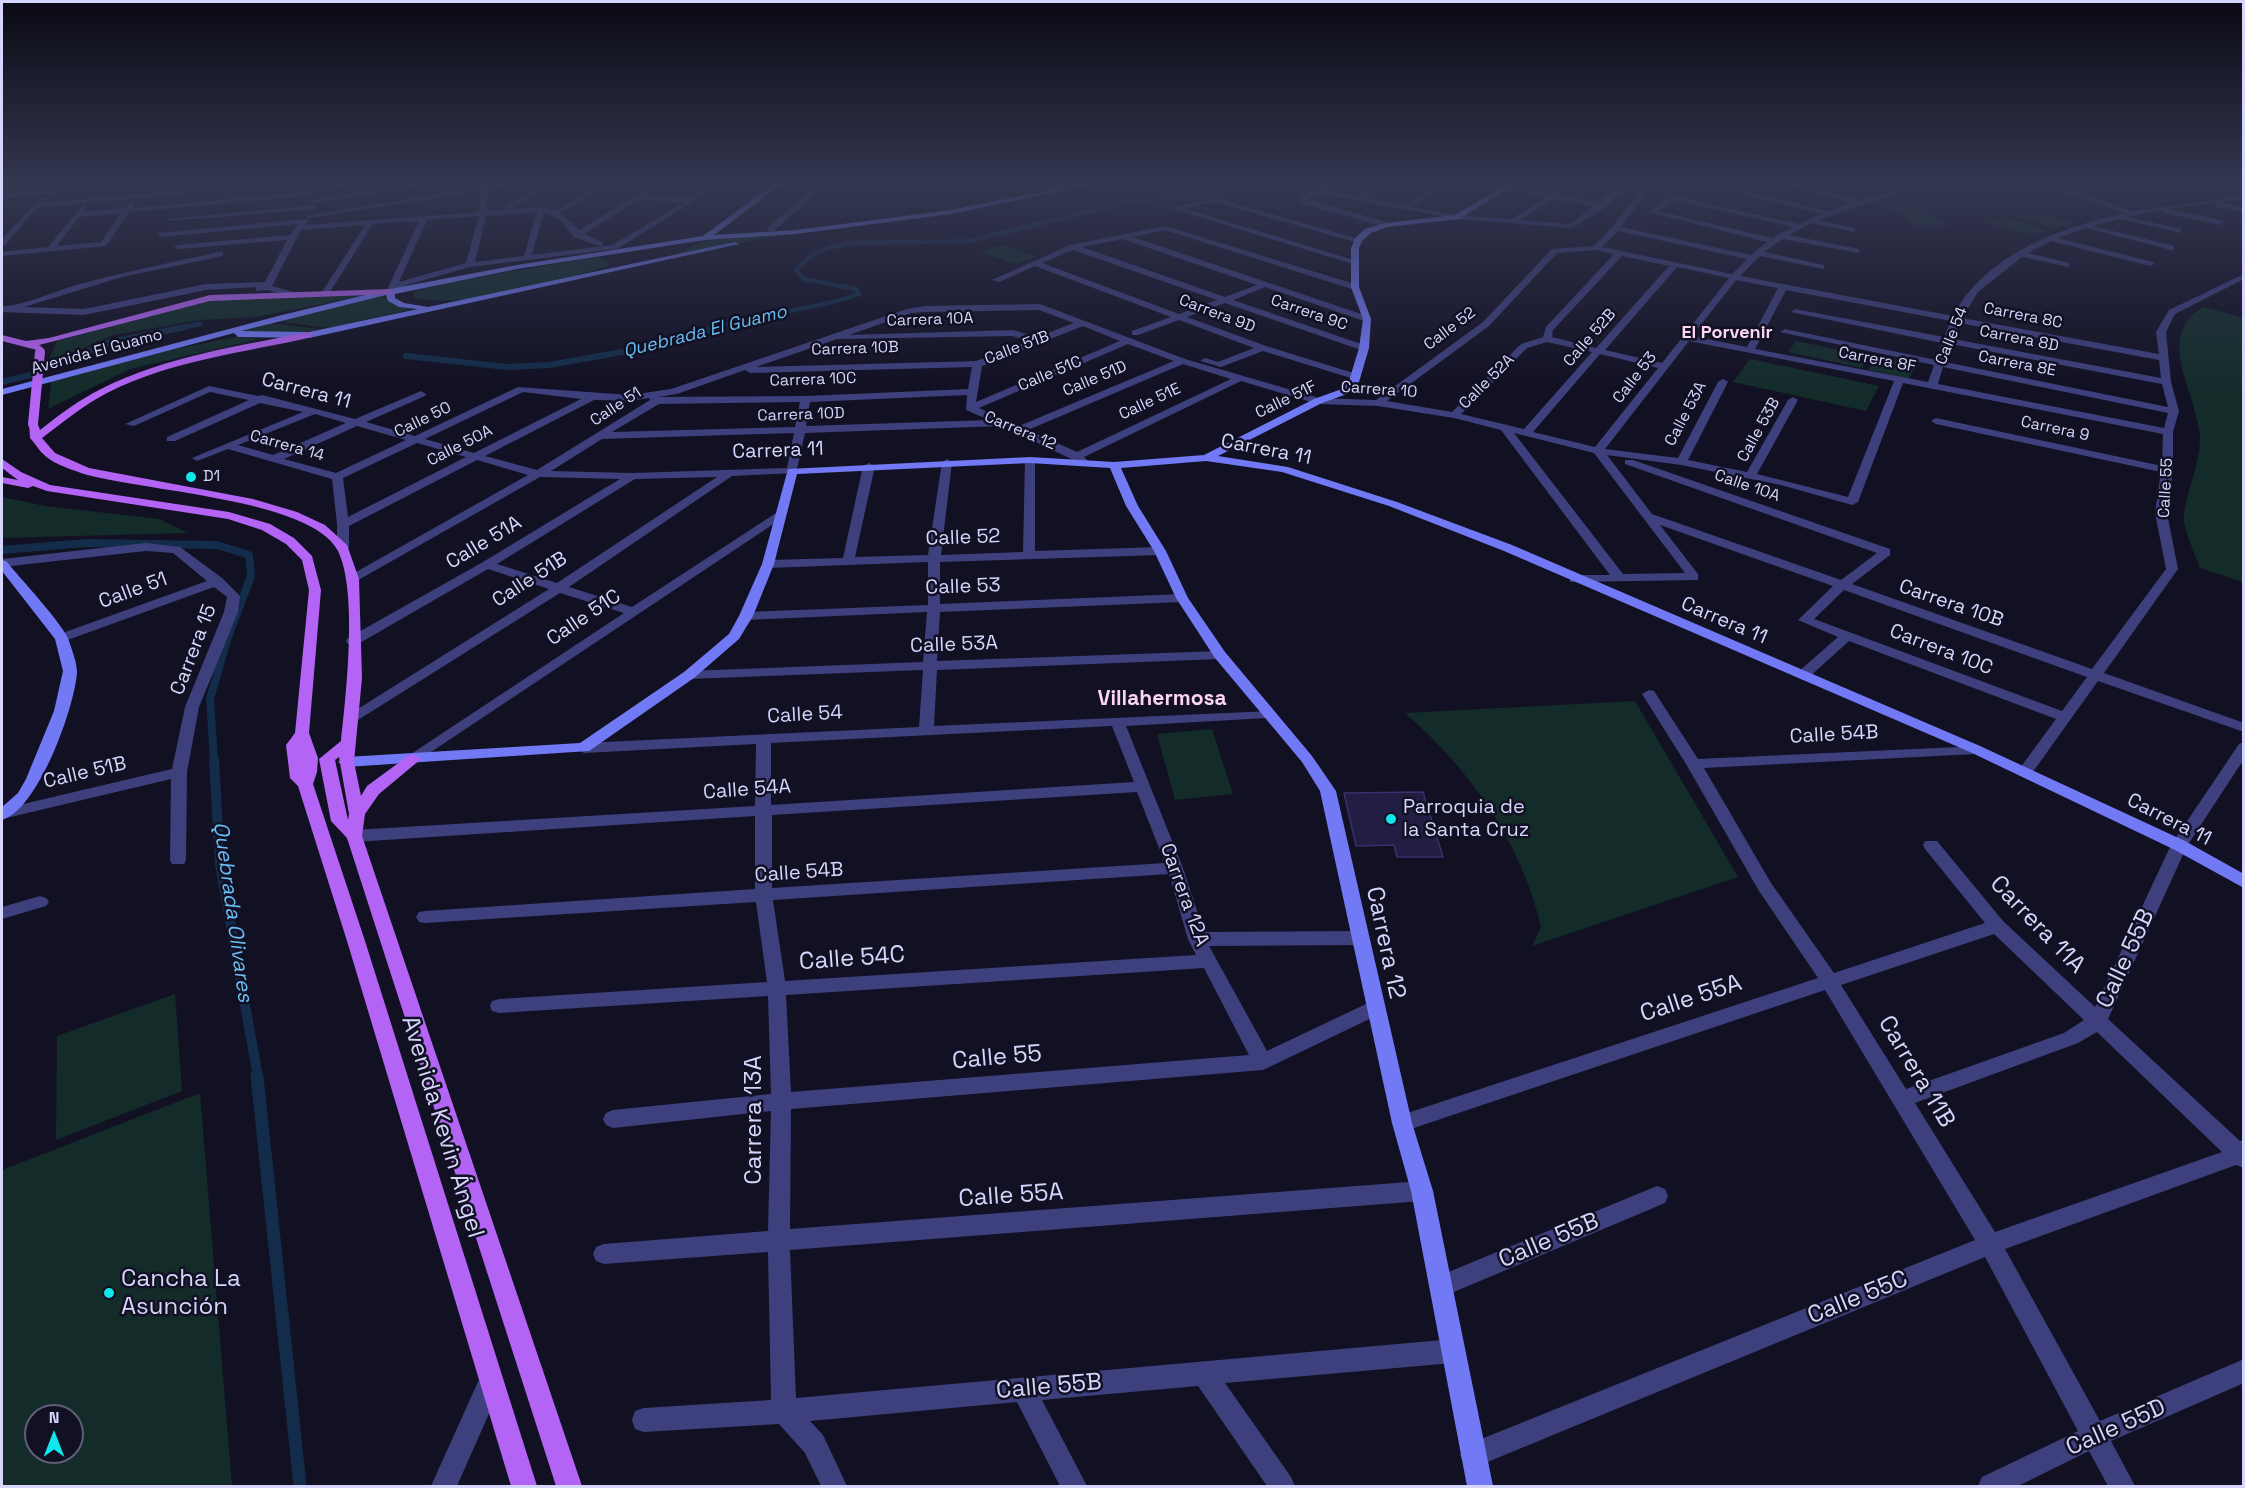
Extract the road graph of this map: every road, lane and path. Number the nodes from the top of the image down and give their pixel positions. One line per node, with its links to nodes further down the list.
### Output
1 (17, 252): 24 (street)
2 (284, 252): 41 (street)
3 (351, 252): 45 (street)
4 (409, 252): 46 (street)
5 (473, 252): 33 (street)
6 (529, 252): 27 (street)
7 (553, 252): 27 (street)
8 (594, 252): 46 (street, Avenida El Guamo)
9 (621, 252): 37 (street)
10 (666, 252): 34 (street)
11 (695, 252): 34 (street, Avenida El Guamo)
12 (1060, 252): 30 (street)
13 (1089, 252): 49 (street, Carrera 9C)
14 (1168, 252): 42 (street)
15 (1244, 252): 43 (street)
16 (1324, 252): 29 (street)
17 (1357, 252): 29 (street)
18 (1554, 252): 96 (street, Calle 52)
19 (1738, 252): 28 (street)
20 (1760, 252): 28 (street, Calle 53)
21 (2025, 252): 26 (street, Calle 54)
22 (2104, 252): 32 (street)
23 (1620, 253): 31 (street, Carrera 8C); 66 (street)
24 (2, 254)
25 (220, 254): 52 (street)
26 (2020, 255): 35 (street); 57 (street, Calle 54)
27 (528, 256): 33 (street)
28 (1756, 256): 36 (street); 39 (street, Calle 53)
29 (1356, 262): 43 (street)
30 (1034, 263): 40 (street); 55 (street, Carrera 9D)
31 (1675, 264): 39 (street, Carrera 8C); 72 (street, Calle 52B)
32 (2150, 264)
33 (470, 265): 46 (street)
34 (633, 265): 37 (street, Avenida El Guamo)
35 (2066, 265)
36 (1821, 267)
37 (609, 270): 50 (street, Avenida El Guamo)
38 (2244, 276): 74 (street)
39 (1734, 277): 44 (street, Carrera 8C); 63 (street, Calle 53)
40 (996, 280)
41 (268, 285): 47 (street); 48 (street); 52 (street)
42 (1264, 285): 49 (street); 56 (street)
43 (1355, 287): 56 (street)
44 (1783, 287): 57 (street, Carrera 8C); 73 (street)
45 (326, 292): 46 (main road); 47 (main road)
46 (390, 292): 50 (street); 64 (street, Avenida El Guamo)
47 (291, 294): 48 (main road)
48 (235, 295): 69 (main road)
49 (1225, 299): 55 (street); 71 (street, Carrera 9C)
50 (446, 307): 60 (street, Avenida El Guamo)
51 (2, 309): 52 (street)
52 (14, 309)
53 (910, 311): 58 (street, Carrera 10); 65 (street, Calle 51)
54 (1795, 312): 68 (street, Carrera 8D)
55 (1180, 315): 61 (street); 70 (street, Carrera 9D)
56 (1367, 319): 71 (street)
57 (1957, 319): 68 (street, Calle 54); 74 (street, Carrera 8C)
58 (1083, 323): 61 (street, Carrera 10); 67 (street, Calle 51B)
59 (1785, 332): 77 (street, Carrera 8E)
60 (309, 335): 64 (street, Avenida El Guamo); 111 (main road)
61 (1132, 337): 70 (street); 75 (street, Carrera 10); 97 (street, Calle 51C)
62 (2, 338): 69 (main road)
63 (1686, 338): 73 (street, Carrera 8F); 78 (street, Calle 53)
64 (199, 339): 87 (street, Avenida El Guamo)
65 (823, 339): 67 (street, Carrera 10A); 79 (street, Calle 51)
66 (1548, 339): 72 (street); 100 (street, Calle 52A)
67 (1036, 340): 76 (street, Calle 51B)
68 (1948, 342): 77 (street, Calle 54); 84 (street, Carrera 8D)
69 (30, 343): 111 (main road, bridge)
70 (1263, 348): 80 (street, Carrera 9D)
71 (1364, 348): 80 (street)
72 (1600, 350): 78 (street); 108 (street, Calle 52B)
73 (1750, 350): 82 (street, Carrera 8F)
74 (2163, 358): 84 (street)
75 (1182, 361): 81 (street, Carrera 10); 106 (street, Calle 51D)
76 (977, 364): 79 (street, Carrera 10B); 88 (street, Calle 51B)
77 (1940, 364): 85 (street, Calle 54); 99 (street, Carrera 8E)
78 (1665, 367): 115 (street, Calle 53)
79 (735, 370): 92 (street, Calle 51)
80 (1357, 377): 95 (street, Calle 51F)
81 (1238, 379): 95 (street, Carrera 10); 120 (street, Calle 51E)
82 (1899, 380): 85 (street, Carrera 8F); 132 (street, Carrera 10)
83 (1723, 382): 124 (street, Calle 53A)
84 (2166, 382): 99 (street)
85 (1932, 386): 109 (street, Carrera 8F)
86 (522, 388): 90 (street, Carrera 10C); 113 (street, Calle 50)
87 (2, 392)
88 (972, 392): 93 (street, Carrera 10C); 97 (street, Carrera 12)
89 (421, 394): 104 (street)
90 (592, 397): 92 (street, Carrera 10C); 116 (street, Calle 50A)
91 (262, 398): 98 (street, Carrera 11); 103 (street, Carrera 11); 112 (street)
92 (654, 398): 93 (street, Carrera 10C); 110 (street, Calle 51)
93 (806, 399): 107 (street)
94 (1793, 400): 132 (street, Calle 53B)
95 (1318, 401): 96 (street, Carrera 10); 118 (street, Calle 51F)
96 (1378, 403): 100 (street, Carrera 10)
97 (970, 408): 102 (street, Carrera 12)
98 (314, 411): 104 (street, Carrera 11); 114 (street)
99 (2174, 411): 109 (street, Calle 55)
100 (1455, 415): 105 (street, Carrera 10)
101 (1936, 421): 127 (street, Carrera 9)
102 (1002, 423): 106 (street, Carrera 12); 107 (street, Carrera 10D)
103 (130, 424)
104 (355, 424): 113 (street, Carrera 11); 121 (street)
105 (1504, 427): 108 (street, Carrera 10); 147 (street)
106 (1021, 429): 120 (street, Carrera 12)
107 (798, 430): 110 (street, Carrera 10D); 128 (street)
108 (1527, 432): 115 (street, Carrera 10)
109 (2168, 432): 127 (street, Calle 55)
110 (602, 436): 130 (street, Calle 51)
111 (35, 438): 139 (main road, Avenida Kevin Ángel)
112 (171, 439)
113 (415, 441): 116 (street, Carrera 11); 133 (street, Calle 50)
114 (228, 446): 117 (street); 121 (street, Carrera 14)
115 (1598, 451): 124 (street, Carrera 10); 137 (street); 151 (street, Calle 10A)
116 (476, 457): 130 (street, Carrera 11); 138 (street, Calle 50A)
117 (197, 458)
118 (1206, 458): 125 (street, Carrera 11); 149 (street, Carrera 11)
119 (1030, 459): 120 (street, Carrera 11); 123 (street, Carrera 11); 141 (street)
120 (1080, 459): 125 (street, Carrera 11)
121 (272, 460): 133 (street, Carrera 14)
122 (2, 462): 135 (main road, Avenida Kevin Ángel)
123 (947, 462): 126 (street, Carrera 11); 142 (street)
124 (1681, 462): 132 (street, Carrera 10)
125 (1114, 465): 140 (street, Carrera 12)
126 (869, 466): 128 (street, Carrera 11); 143 (street)
127 (2167, 470): 164 (street, Calle 55)
128 (792, 471): 129 (street, Carrera 11); 136 (street)
129 (731, 472): 131 (street, Carrera 11); 152 (street, Calle 51B)
130 (538, 474): 131 (street, Carrera 11); 148 (street, Calle 51)
131 (633, 476): 146 (street, Calle 51A)
132 (1750, 476)
133 (337, 477): 138 (street, Carrera 14)
134 (2, 480): 135 (main road)
135 (47, 488): 172 (main road, Avenida Kevin Ángel)
136 (780, 515): 145 (street); 155 (street, Calle 51C)
137 (1647, 516): 147 (street); 151 (street, Carrera 10B)
138 (343, 524): 139 (street, Carrera 14)
139 (343, 548): 148 (main road, Avenida Kevin Ángel)
140 (1160, 551): 141 (street, Calle 52); 153 (street, Carrera 12)
141 (1029, 555): 142 (street, Calle 52)
142 (934, 559): 143 (street, Calle 52); 154 (street)
143 (848, 562): 145 (street, Calle 52)
144 (2, 564): 150 (street, Carrera 15); 158 (street, Carrera 15)
145 (768, 564): 156 (street)
146 (487, 565): 152 (street); 159 (street, Calle 51A)
147 (1618, 577): 149 (street)
148 (353, 579): 159 (main road, Avenida Kevin Ángel)
149 (1574, 579): 163 (street, Carrera 11)
150 (218, 581): 158 (street, Calle 51); 182 (street, Carrera 15)
151 (1840, 586): 157 (street, Carrera 10C); 164 (street, Carrera 10B)
152 (557, 589): 155 (street); 168 (street, Calle 51B)
153 (1182, 598): 154 (street, Calle 53); 160 (street, Carrera 12)
154 (934, 607): 156 (street, Calle 53); 161 (street)
155 (631, 611): 179 (street, Calle 51C)
156 (746, 616): 162 (street)
157 (1847, 636): 163 (street); 167 (street, Carrera 10C)
158 (62, 638): 186 (street, Carrera 15)
159 (353, 641): 168 (main road, Avenida Kevin Ángel)
160 (1220, 655): 161 (street, Calle 53A); 166 (street, Carrera 12)
161 (931, 665): 162 (street, Calle 53A); 171 (street)
162 (689, 675): 176 (street)
163 (1803, 675): 177 (street, Carrera 11)
164 (2098, 675): 167 (street, Calle 55); 170 (street, Carrera 10B)
165 (1649, 694): 181 (street, Carrera 11B)
166 (1267, 714): 169 (street, Calle 54); 199 (street, Carrera 12)
167 (2064, 717): 183 (street, Calle 55)
168 (350, 720): 174 (main road, Avenida Kevin Ángel)
169 (1118, 723): 171 (street, Calle 54); 184 (street, Carrera 12A)
170 (2244, 728)
171 (926, 729): 173 (street, Calle 54)
172 (304, 737): 178 (main road); 222 (main road, Avenida Kevin Ángel)
173 (763, 738): 176 (street, Calle 54); 185 (street, Carrera 13A)
174 (348, 743): 178 (main road); 180 (main road, Avenida Kevin Ángel)
175 (2244, 747): 190 (street, Calle 55B)
176 (584, 748): 179 (street, Calle 54)
177 (1976, 749): 181 (street, Calle 54B); 183 (street, Carrera 11)
178 (327, 759): 180 (main road); 188 (main road, Avenida Kevin Ángel)
179 (413, 759): 180 (street, Calle 54); 187 (main road)
180 (346, 762): 187 (main road, Avenida Kevin Ángel)
181 (1694, 764): 202 (street, Carrera 11B)
182 (179, 772): 186 (street, Calle 51B); 191 (street, Carrera 15)
183 (2025, 772): 190 (street, Carrera 11)
184 (1143, 787): 185 (street, Calle 54A); 192 (street, Carrera 12A)
185 (762, 810): 188 (street, Calle 54A); 194 (street, Carrera 13A)
186 (3, 814)
187 (357, 814): 188 (main road, Avenida Kevin Ángel)
188 (354, 836): 230 (main road, Avenida Kevin Ángel)
189 (1931, 845): 198 (street, Carrera 11A)
190 (2179, 845): 193 (street, Carrera 11); 206 (street, Calle 55B)
191 (178, 860)
192 (1175, 868): 194 (street, Calle 54B); 200 (street, Carrera 12A)
193 (2244, 882)
194 (764, 896): 197 (street, Calle 54B); 203 (street, Carrera 13A)
195 (40, 902): 196 (street)
196 (2, 913)
197 (425, 916)
198 (1997, 926): 202 (street, Calle 55A); 206 (street, Carrera 11A)
199 (1360, 938): 200 (street); 205 (street, Carrera 12)
200 (1197, 939): 201 (street, Carrera 12A)
201 (1208, 961): 203 (street, Calle 54C); 207 (street, Carrera 12A)
202 (1830, 982): 208 (street, Carrera 11B); 211 (street, Calle 55A)
203 (777, 990): 204 (street, Calle 54C); 209 (street, Carrera 13A)
204 (499, 1006)
205 (1374, 1008): 207 (street, Calle 55); 211 (street, Carrera 12)
206 (2097, 1022): 208 (street, Calle 55B); 212 (street, Carrera 11A)
207 (1263, 1062): 209 (street, Calle 55)
208 (1902, 1099): 216 (street, Carrera 11B)
209 (781, 1101): 210 (street, Calle 55); 215 (street, Carrera 13A)
210 (613, 1119)
211 (1402, 1123): 213 (street, Carrera 12)
212 (2242, 1154): 216 (street, Calle 55C)
213 (1422, 1191): 215 (street, Calle 55A); 218 (street, Carrera 12)
214 (1657, 1196): 218 (street, Calle 55B)
215 (779, 1241): 217 (street, Calle 55A); 224 (street, Carrera 13A)
216 (1990, 1244): 226 (street, Carrera 11B); 227 (street, Calle 55C)
217 (604, 1254)
218 (1442, 1286): 219 (street, Carrera 12)
219 (1453, 1351): 221 (street, Calle 55B); 227 (street, Carrera 12)
220 (2244, 1371): 226 (street, Calle 55D)
221 (1204, 1374): 223 (street, Calle 55B); 233 (street)
222 (491, 1383): 228 (street); 229 (main road, Avenida Kevin Ángel)
223 (1023, 1389): 224 (street, Calle 55B); 232 (street)
224 (784, 1411): 225 (street, Calle 55B); 231 (street)
225 (644, 1420)
226 (2094, 1436): 235 (street, Calle 55D); 236 (street, Carrera 11B)
227 (1473, 1455): 234 (street, Carrera 12)
228 (444, 1486)
229 (524, 1486)
230 (569, 1486)
231 (834, 1486)
232 (1074, 1486)
233 (1282, 1486)
234 (1480, 1486)
235 (1991, 1486)
236 (2122, 1486)

